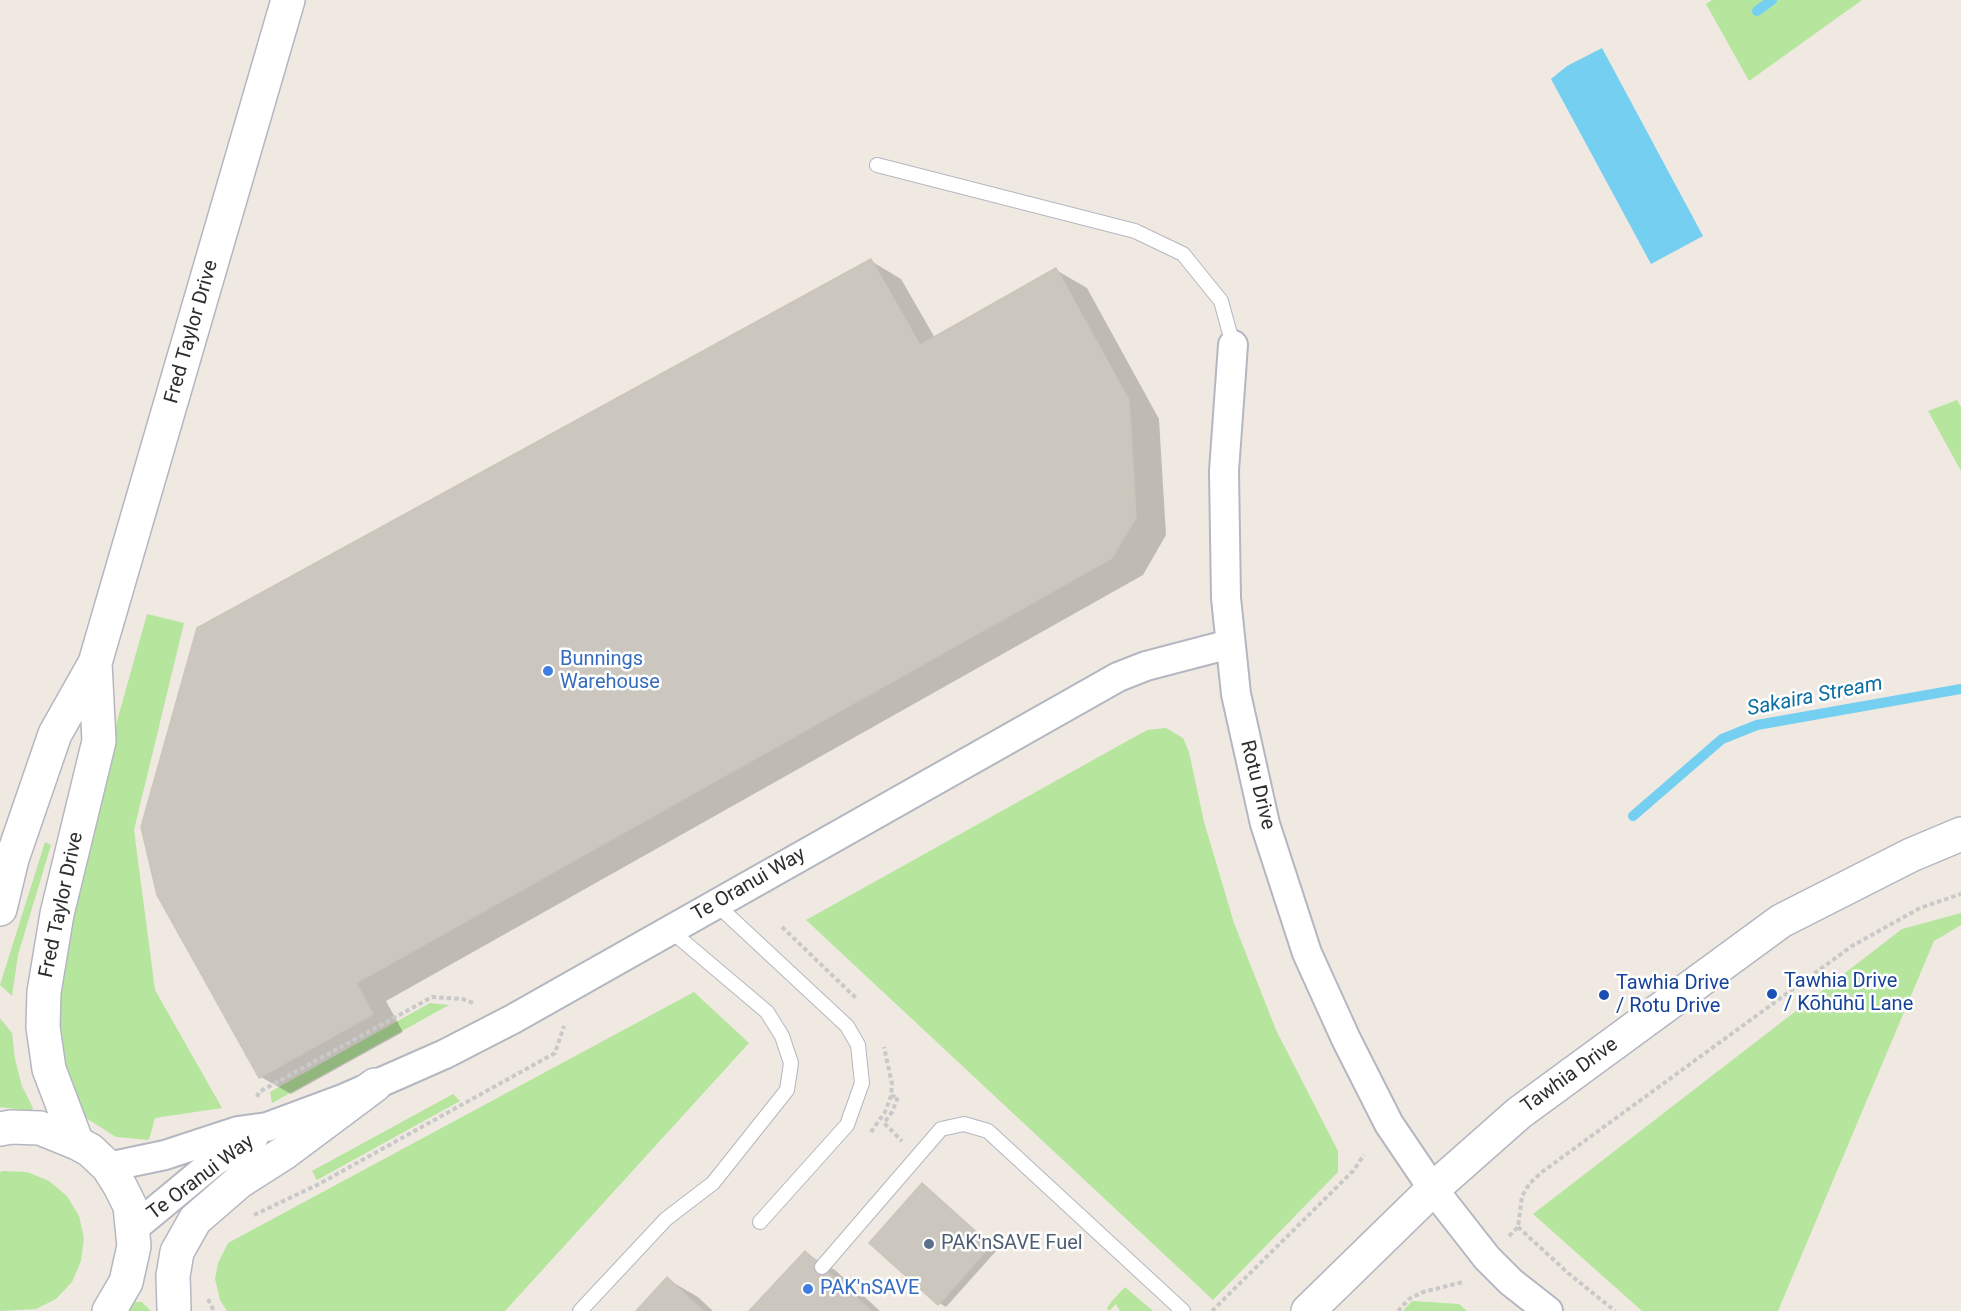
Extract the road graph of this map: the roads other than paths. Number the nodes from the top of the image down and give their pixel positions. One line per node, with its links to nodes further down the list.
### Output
1 (288, 0): 5 (main road, Fred Taylor Drive)
2 (877, 165): 3 (lane)
3 (1233, 345): 4 (street, Rotu Drive)
4 (1230, 644): 7 (street, Te Oranui Way); 15 (street, Rotu Drive)
5 (95, 663): 8 (main road, Fred Taylor Drive); 13 (main road, Fred Taylor Drive)
6 (1961, 834): 15 (main road, Tawhia Drive)
7 (716, 903): 9 (street, Te Oranui Way); 16 (lane)
8 (0, 909)
9 (670, 930): 10 (street, Te Oranui Way); 22 (lane)
10 (375, 1085): 11 (street, Te Oranui Way); 20 (main road)
11 (267, 1127): 14 (street, Te Oranui Way); 17 (street, Te Oranui Way)
12 (0, 1129): 13 (main road)
13 (77, 1143): 14 (main road)
14 (108, 1167): 17 (main road)
15 (1433, 1188): 24 (main road, Tawhia Drive); 25 (street, Rotu Drive)
16 (760, 1222)
17 (134, 1228): 18 (main road)
18 (132, 1264): 20 (main road); 21 (main road)
19 (822, 1266): 23 (lane)
20 (175, 1309)
21 (110, 1311)
22 (580, 1311)
23 (1183, 1311)
24 (1308, 1311)
25 (1548, 1311)

